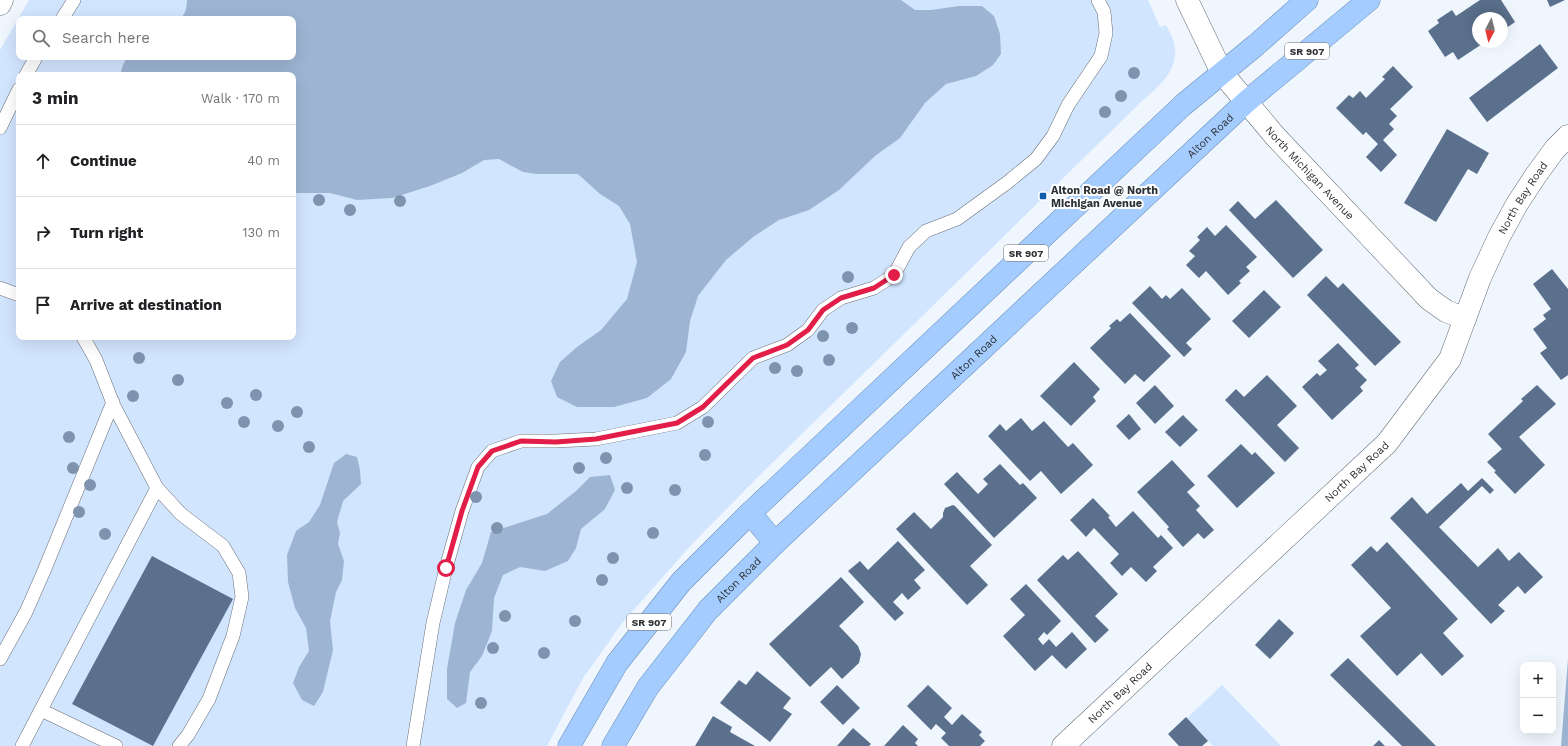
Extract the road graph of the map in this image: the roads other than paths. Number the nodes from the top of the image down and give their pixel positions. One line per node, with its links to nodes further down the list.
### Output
1 (2, 0): 7 (street)
2 (74, 0): 8 (lane)
3 (1098, 0): 29 (lane)
4 (1187, 0): 11 (street, North Michigan Avenue)
5 (1307, 0): 11 (highway, SR 907)
6 (1368, 0): 13 (highway, Alton Road / SR 907)
7 (0, 4)
8 (64, 16)
9 (34, 60): 10 (lane)
10 (28, 72)
11 (1222, 73): 13 (street, North Michigan Avenue); 22 (highway, SR 907)
12 (16, 96): 14 (lane)
13 (1246, 102): 18 (street, North Michigan Avenue); 23 (highway, Alton Road / SR 907)
14 (0, 128)
15 (1568, 136): 18 (street, North Bay Road)
16 (0, 288): 17 (lane)
17 (16, 294)
18 (1465, 318): 32 (street, North Bay Road)
19 (85, 340): 20 (lane)
20 (113, 402): 21 (lane); 24 (lane)
21 (157, 488): 25 (lane); 28 (lane)
22 (750, 514): 23 (highway); 30 (highway, SR 907)
23 (775, 543): 31 (highway, Alton Road / SR 907)
24 (0, 659)
25 (41, 710): 26 (lane); 27 (lane)
26 (22, 746)
27 (116, 746)
28 (179, 746)
29 (413, 746)
30 (569, 746)
31 (613, 746)
32 (1063, 746)

